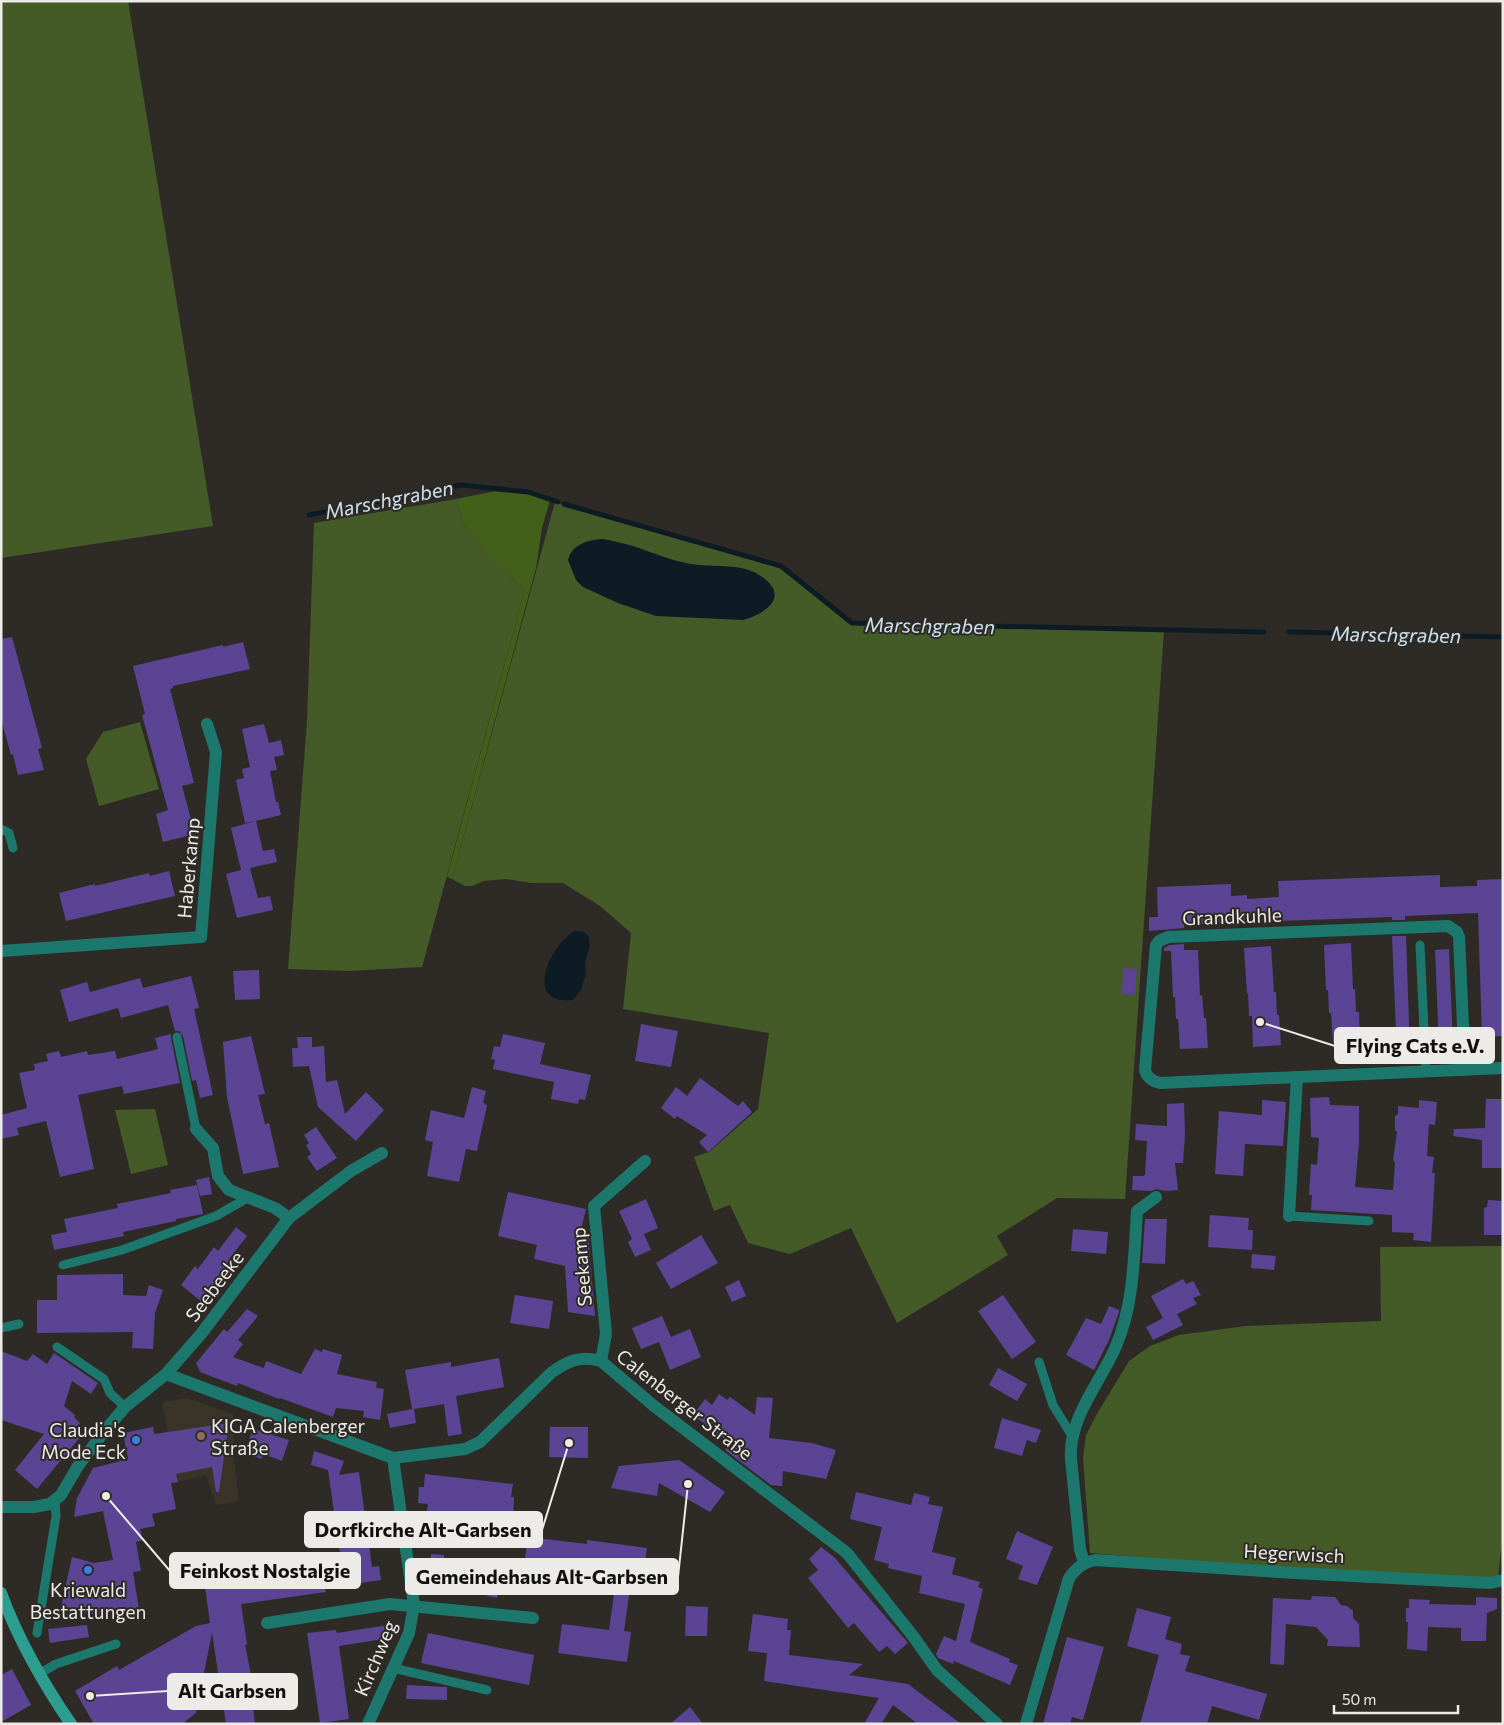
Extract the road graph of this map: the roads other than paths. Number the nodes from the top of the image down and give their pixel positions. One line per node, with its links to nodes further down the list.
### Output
1 (207, 724): 5 (street, Haberkamp)
2 (1, 829): 3 (lane)
3 (13, 848)
4 (1420, 945): 9 (lane)
5 (1, 951)
6 (177, 1037): 11 (lane)
7 (1503, 1068): 8 (street, Grandkuhle)
8 (1465, 1070): 9 (street, Grandkuhle); 10 (street, Grandkuhle)
9 (1426, 1072): 10 (street, Grandkuhle)
10 (1297, 1077): 16 (street)
11 (196, 1129): 14 (street)
12 (382, 1153): 17 (street, Seebeeke)
13 (645, 1161): 23 (street, Seekamp)
14 (249, 1197): 17 (street); 19 (lane)
15 (1156, 1197): 27 (street)
16 (1289, 1216): 18 (lane)
17 (289, 1218): 25 (street, Seebeeke)
18 (1369, 1221)
19 (63, 1265)
20 (19, 1324): 21 (lane)
21 (1, 1328)
22 (58, 1347): 26 (lane)
23 (601, 1361): 28 (street, Calenberger Straße); 44 (street, Calenberger Straße)
24 (1039, 1362): 27 (lane)
25 (166, 1374): 26 (street); 28 (street, Calenberger Straße)
26 (125, 1407): 29 (street)
27 (1072, 1436): 31 (street)
28 (393, 1458): 34 (street, Kirchweg)
29 (55, 1501): 30 (street); 37 (lane)
30 (1, 1507)
31 (1084, 1563): 32 (street, Hegerwisch); 45 (street)
32 (1503, 1580)
33 (1, 1593): 40 (main road)
34 (414, 1605): 35 (street, Kirchweg); 36 (street, Kirchweg); 39 (street, Kirchweg)
35 (533, 1618)
36 (268, 1623)
37 (37, 1633)
38 (116, 1644): 40 (lane)
39 (393, 1668): 41 (lane); 43 (street, Kirchweg)
40 (39, 1674): 42 (main road)
41 (486, 1690)
42 (71, 1724)
43 (368, 1724)
44 (997, 1724)
45 (1026, 1724)

